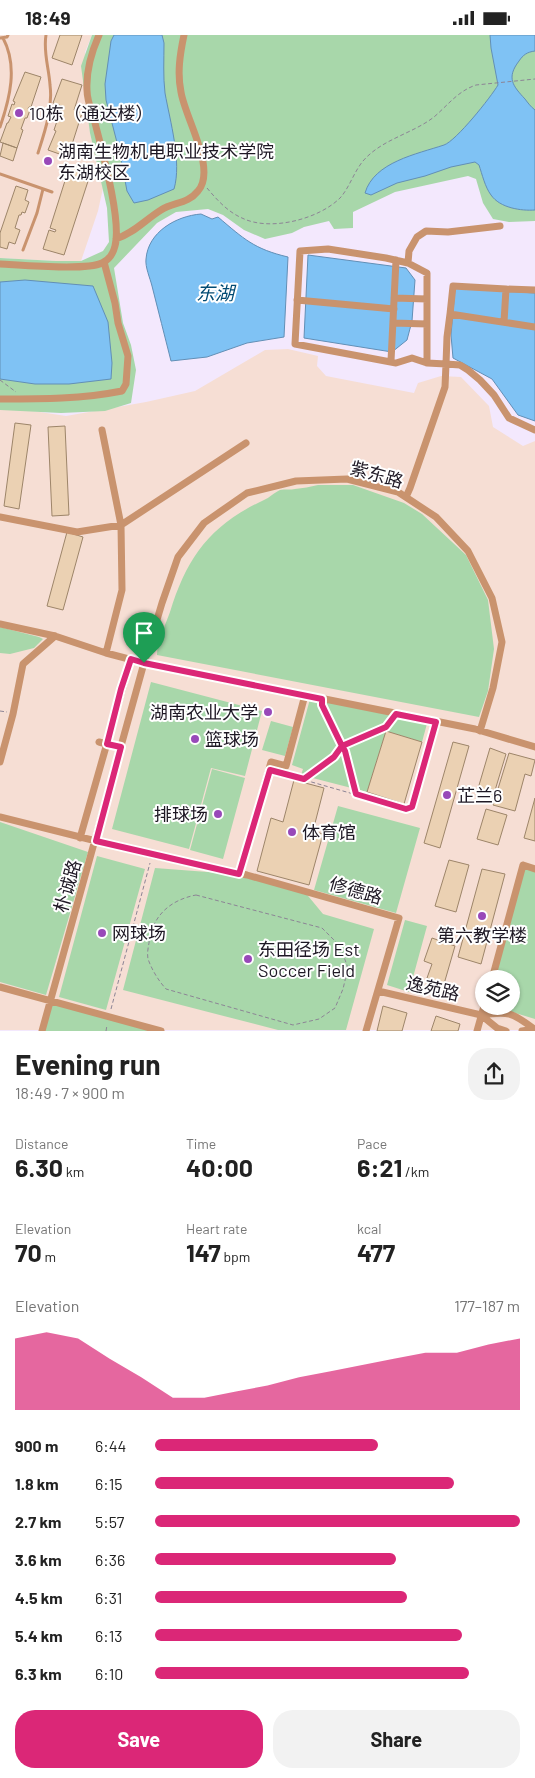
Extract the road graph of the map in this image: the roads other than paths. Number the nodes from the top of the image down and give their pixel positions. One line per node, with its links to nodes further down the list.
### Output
1 (8, 35): 5 (lane)
2 (46, 35): 7 (lane)
3 (99, 35): 12 (street)
4 (184, 35): 12 (street)
5 (1, 38): 6 (lane)
6 (0, 127)
7 (38, 153)
8 (0, 174): 9 (lane)
9 (42, 189): 10 (lane); 13 (lane)
10 (52, 192)
11 (500, 226): 16 (street)
12 (116, 239): 14 (street)
13 (23, 250)
14 (104, 262): 17 (street); 32 (street)
15 (395, 262): 16 (street); 20 (street); 22 (street)
16 (408, 263): 21 (street)
17 (0, 264)
18 (506, 289): 19 (street); 24 (street); 25 (street)
19 (535, 290)
20 (394, 298): 21 (street); 23 (street)
21 (427, 299): 27 (street)
22 (300, 300): 23 (street); 29 (street)
23 (394, 309): 26 (street)
24 (450, 314): 25 (street); 31 (street)
25 (504, 322): 28 (street)
26 (393, 323): 27 (street); 29 (street)
27 (427, 323): 30 (street)
28 (535, 327)
29 (392, 359): 30 (street)
30 (427, 363): 31 (street)
31 (446, 364): 34 (street); 36 (street)
32 (0, 399)
33 (102, 430): 38 (street)
34 (535, 430)
35 (246, 443): 38 (street)
36 (406, 497): 43 (street, 紫东路); 45 (street, 紫东路)
37 (0, 517): 38 (street)
38 (121, 525): 41 (street)
39 (0, 624): 40 (street)
40 (55, 636): 41 (street); 50 (street)
41 (106, 653): 42 (street)
42 (131, 659): 43 (street); 47 (street)
43 (144, 663): 44 (street); 48 (street, 朴诚路)
44 (305, 695): 45 (street); 55 (street)
45 (480, 731): 49 (street)
46 (99, 742): 47 (street)
47 (107, 744): 48 (street); 52 (street)
48 (121, 747): 53 (street, 朴诚路)
49 (535, 747)
50 (0, 762)
51 (0, 817): 52 (street)
52 (80, 838): 53 (street)
53 (96, 841): 55 (street); 59 (street, 朴诚路)
54 (535, 869): 56 (street)
55 (243, 874): 58 (street, 修德路)
56 (495, 970)
57 (0, 987): 59 (street)
58 (378, 991): 60 (street, 逸苑路); 66 (street)
59 (50, 1001): 64 (street, 朴诚路); 65 (street)
60 (475, 1014)
61 (481, 1015): 67 (street); 68 (street, 逸苑路)
62 (514, 1015): 63 (street)
63 (534, 1029): 69 (street)
64 (42, 1031)
65 (161, 1031)
66 (366, 1031)
67 (477, 1031)
68 (506, 1031)
69 (522, 1031)

